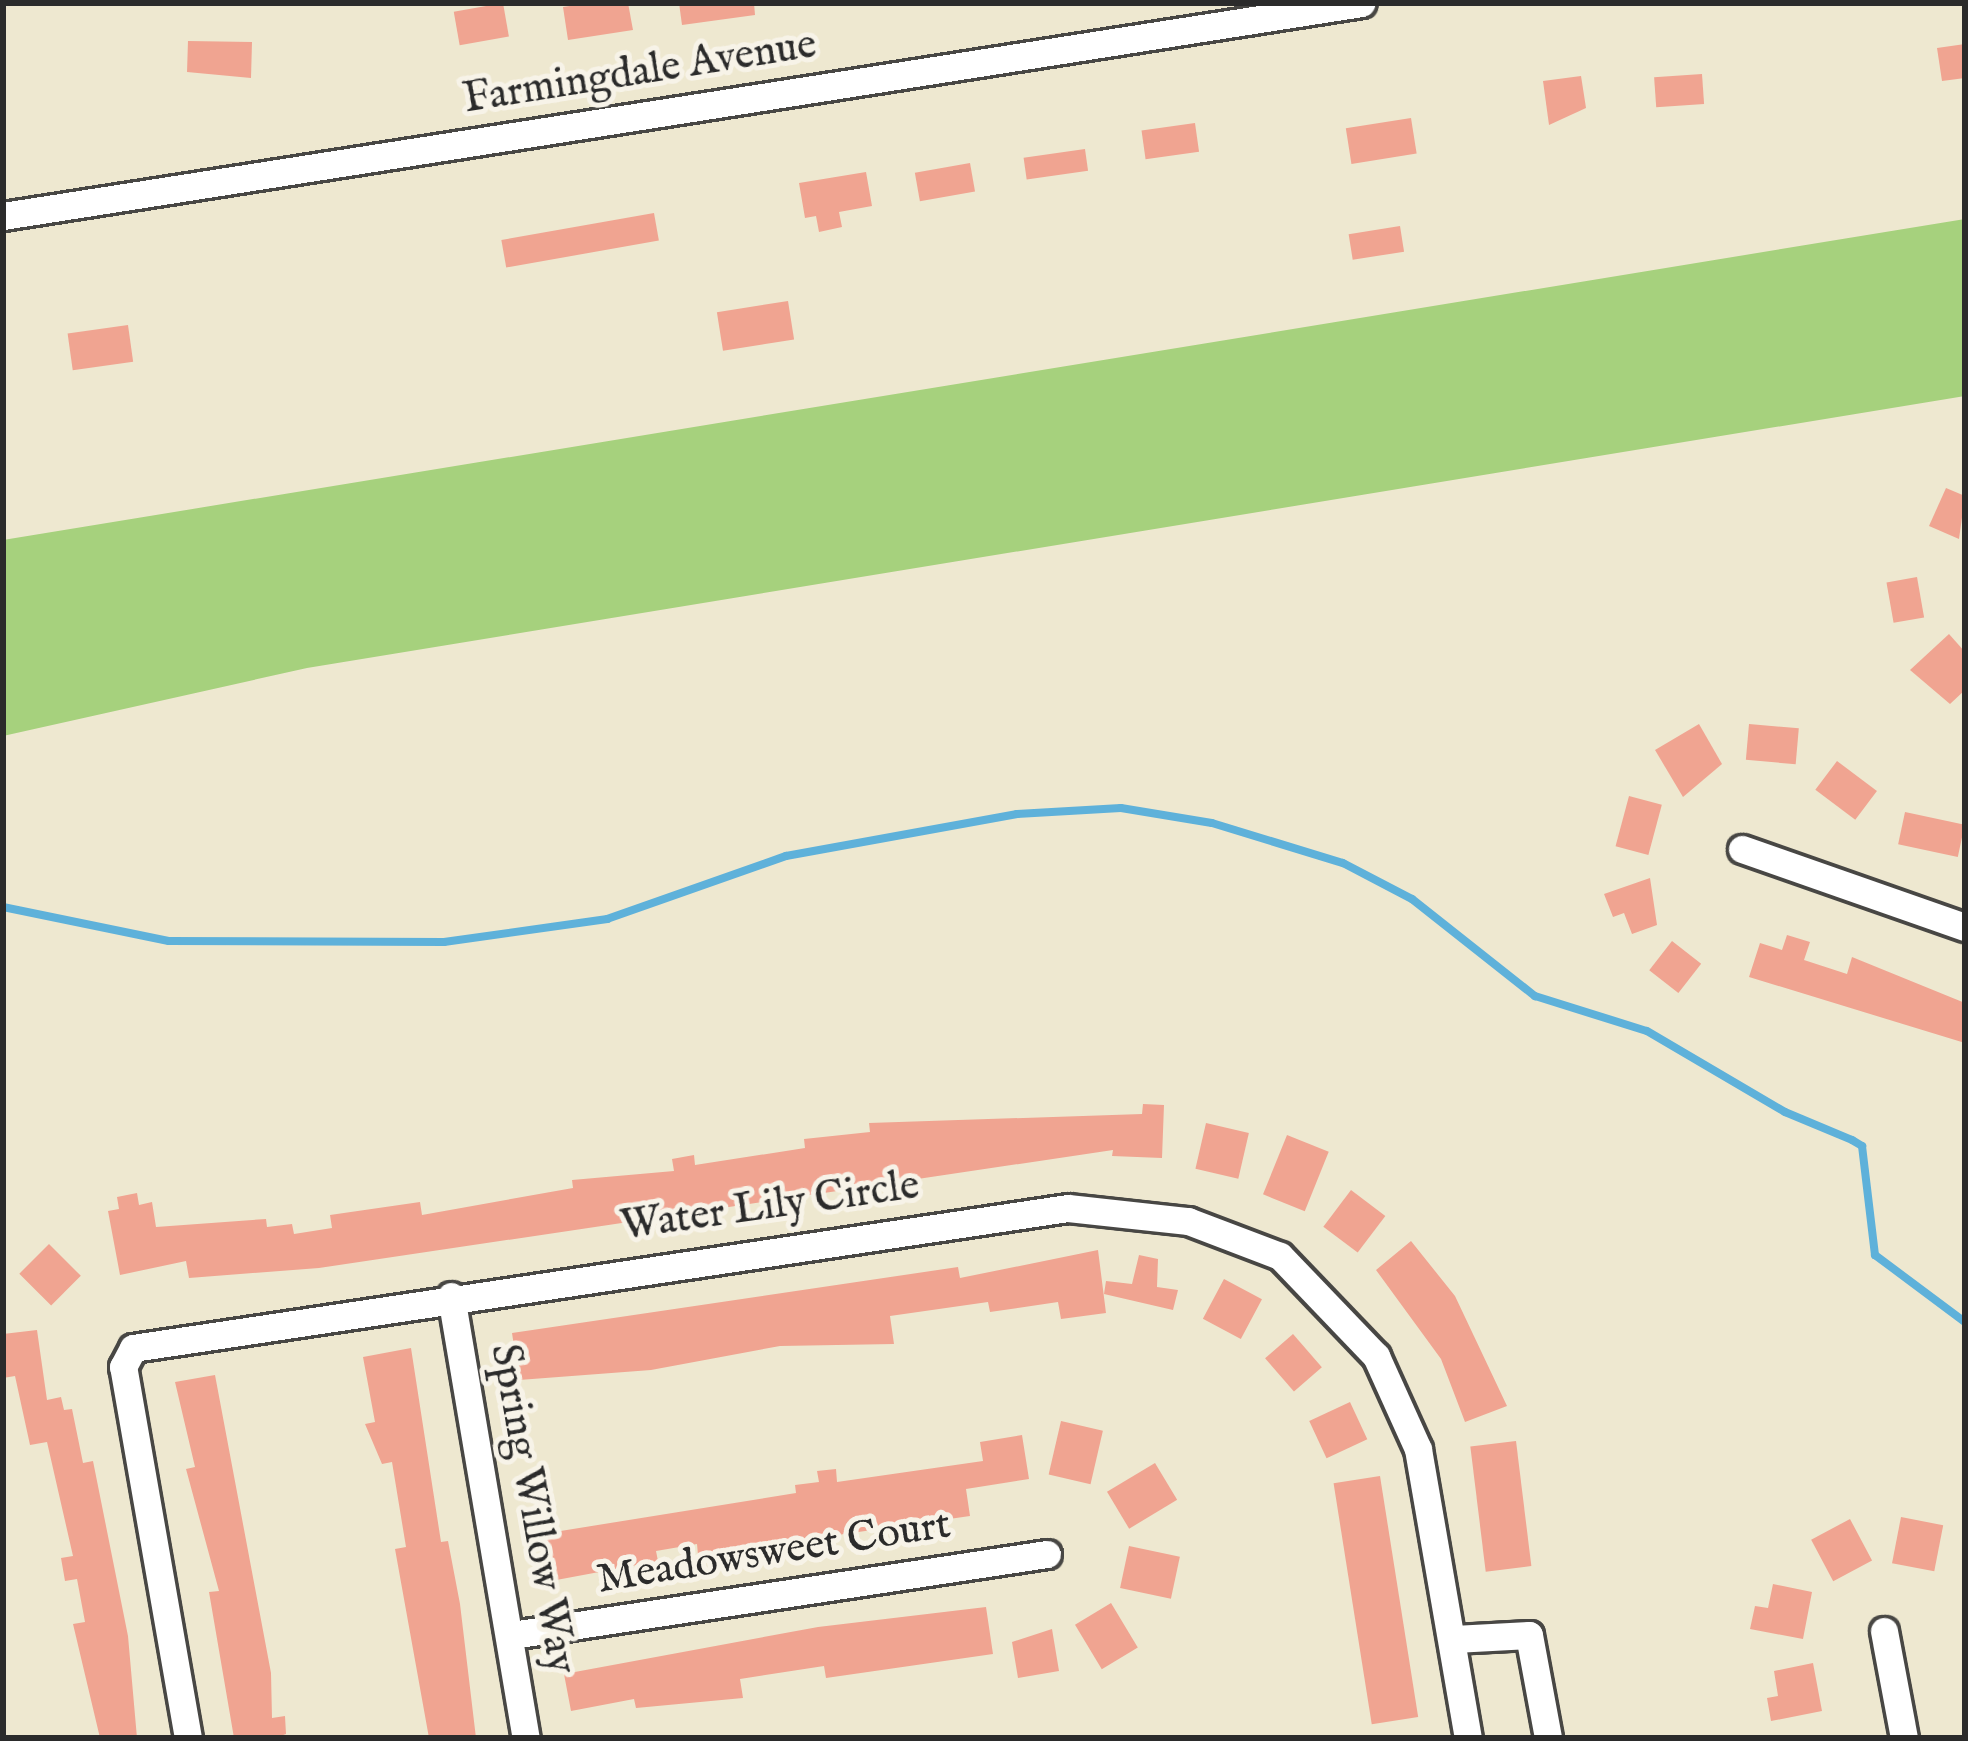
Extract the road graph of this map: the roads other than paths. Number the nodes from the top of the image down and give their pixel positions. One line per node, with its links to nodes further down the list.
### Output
1 (1361, 3): 2 (street, Farmingdale Avenue)
2 (3, 215)
3 (1742, 849): 4 (street)
4 (1965, 927)
5 (451, 1296): 8 (street, Spring Willow Way); 9 (street, Water Lily Circle); 10 (street, Water Lily Circle)
6 (1047, 1554): 8 (street, Meadowsweet Court)
7 (1884, 1631): 14 (street)
8 (512, 1635): 11 (street, Spring Willow Way)
9 (1454, 1639): 12 (street, Water Lily Circle); 13 (street)
10 (188, 1738)
11 (526, 1738)
12 (1468, 1738)
13 (1548, 1738)
14 (1904, 1738)

